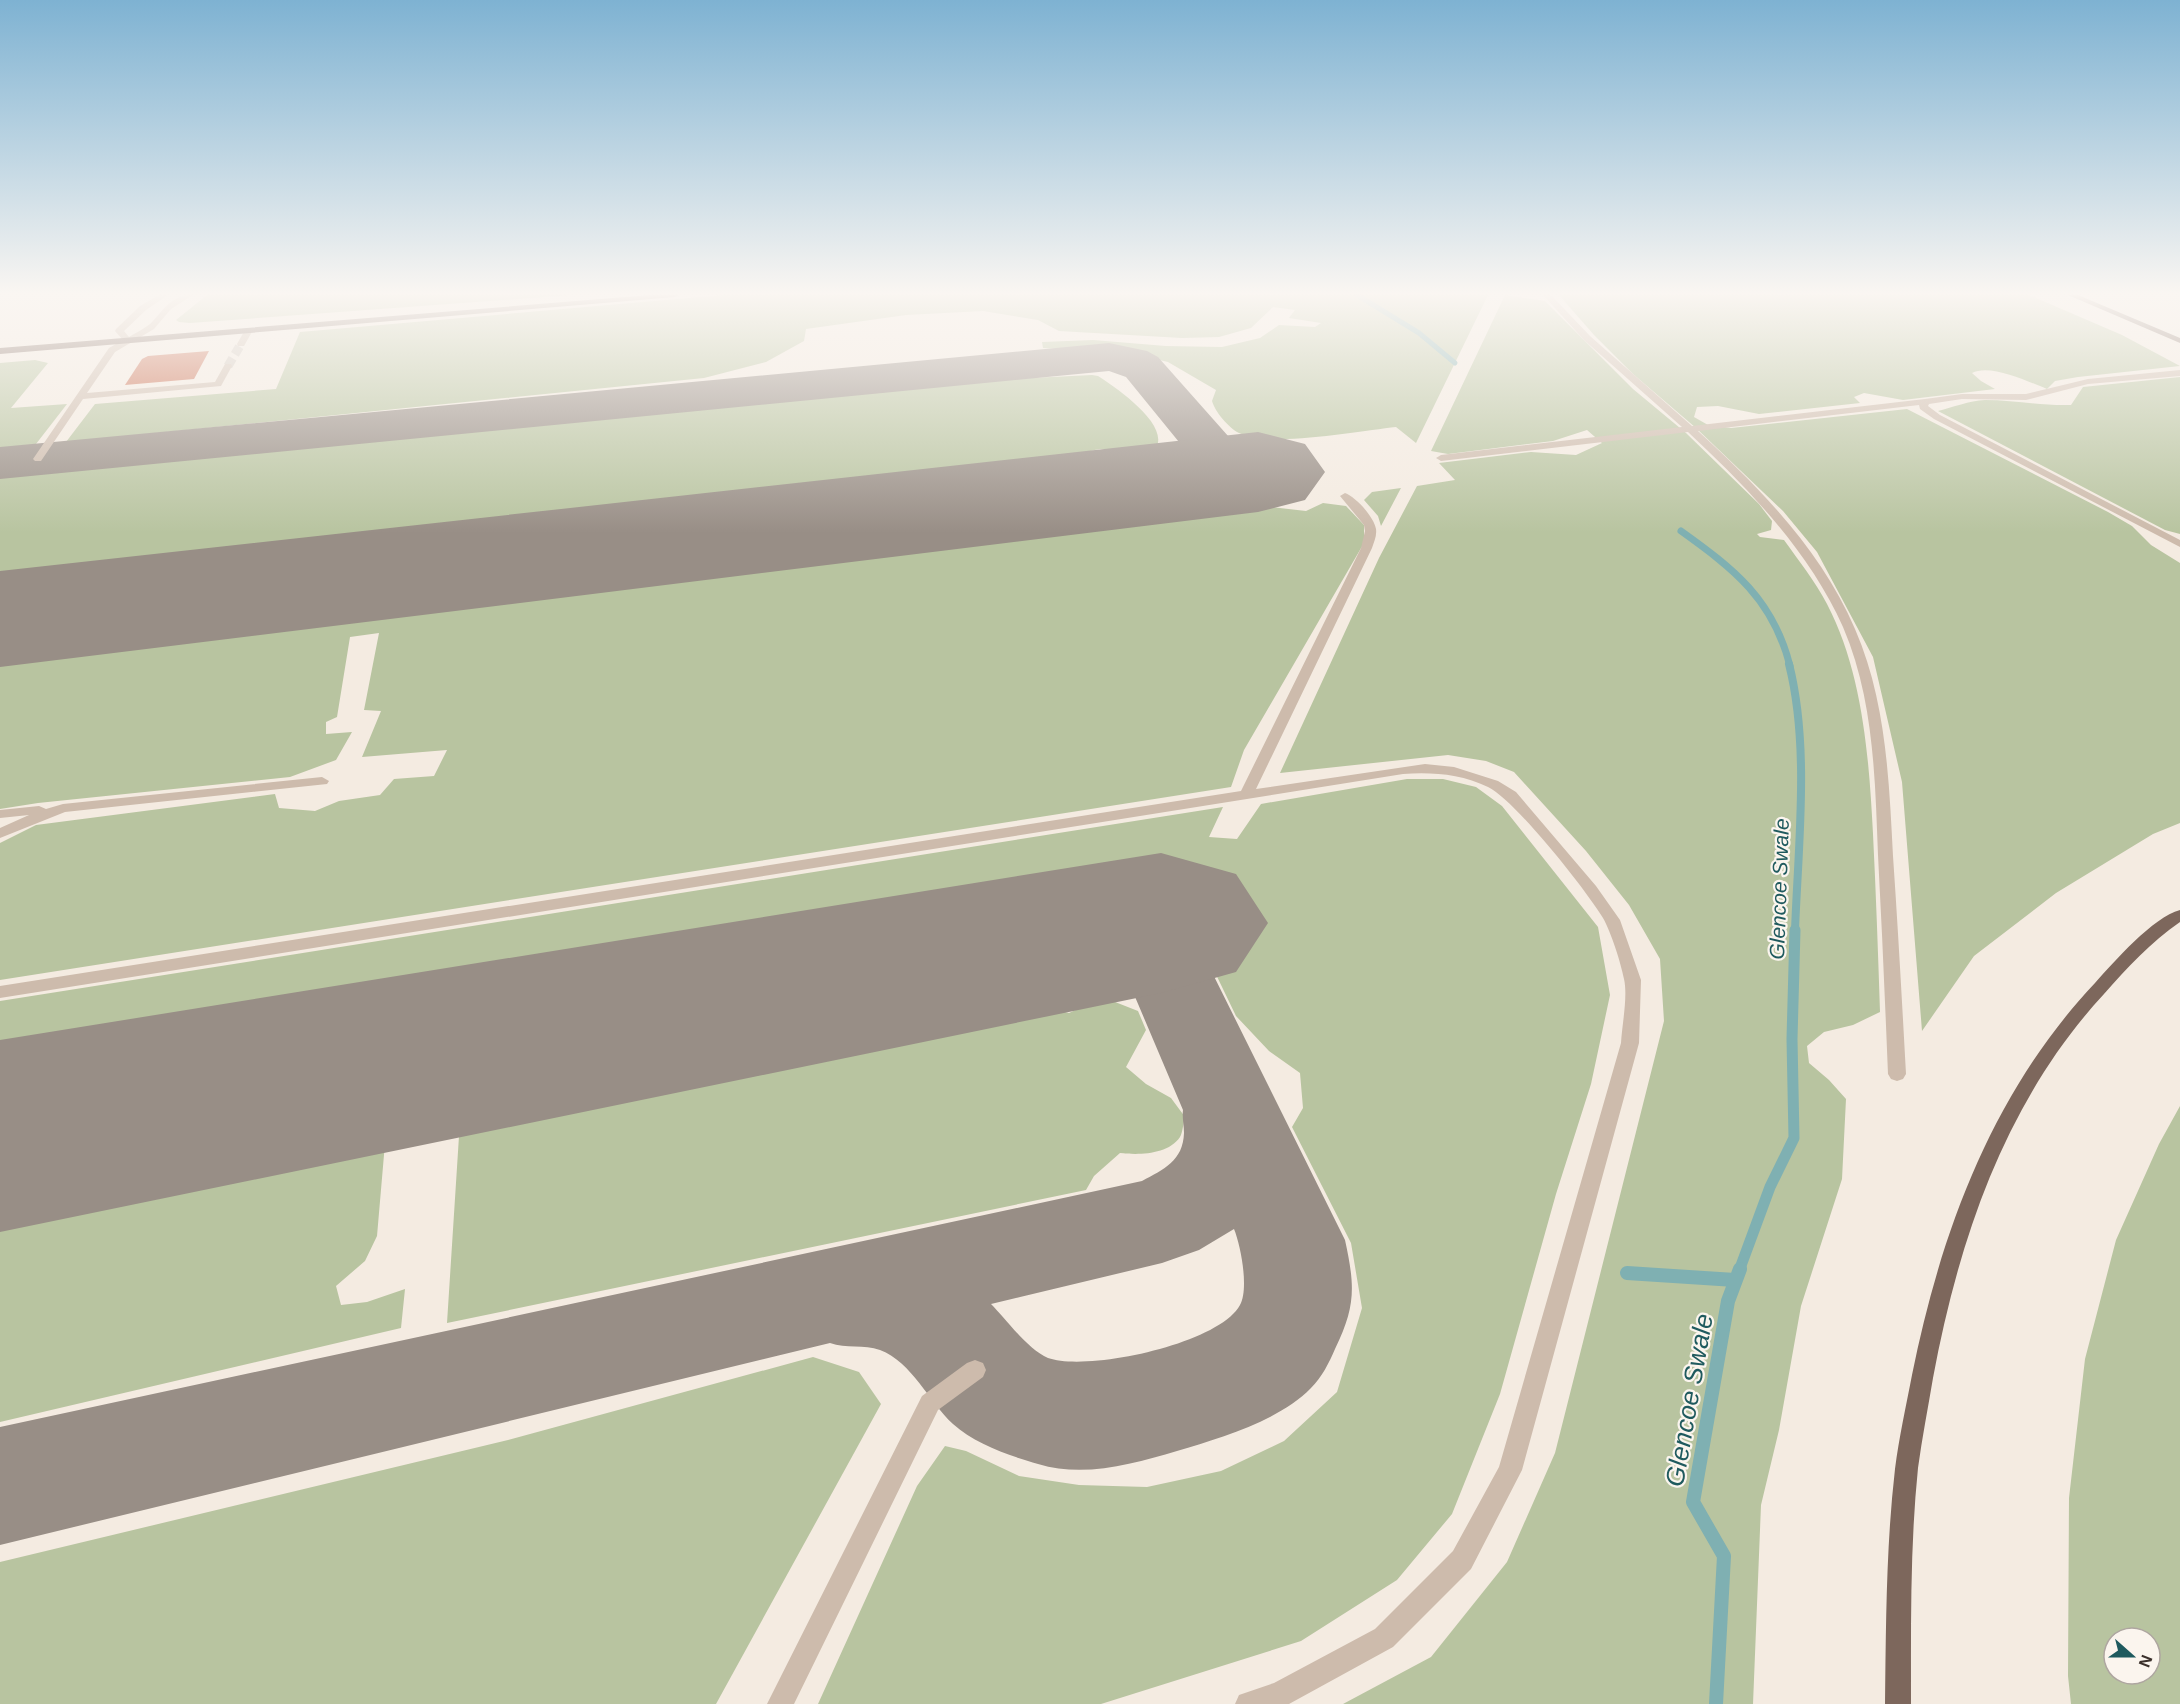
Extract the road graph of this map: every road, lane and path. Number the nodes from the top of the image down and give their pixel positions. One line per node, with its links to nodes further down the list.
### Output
1 (96, 375): 5 (street)
2 (223, 375): 5 (street)
3 (1628, 375): 7 (street)
4 (2165, 375): 6 (street)
5 (82, 396): 9 (street)
6 (1925, 402): 7 (street); 11 (street)
7 (1691, 429): 8 (street); 19 (street)
8 (1441, 458)
9 (38, 459)
10 (1346, 496): 13 (street)
11 (2180, 544)
12 (322, 781): 14 (street)
13 (1246, 795): 18 (street); 22 (street)
14 (63, 808): 15 (street); 16 (street)
15 (0, 814)
16 (0, 834)
17 (2180, 915): 23 (main road)
18 (0, 992)
19 (1897, 1074)
20 (975, 1370): 21 (street)
21 (780, 1704)
22 (1248, 1704)
23 (1898, 1704)

